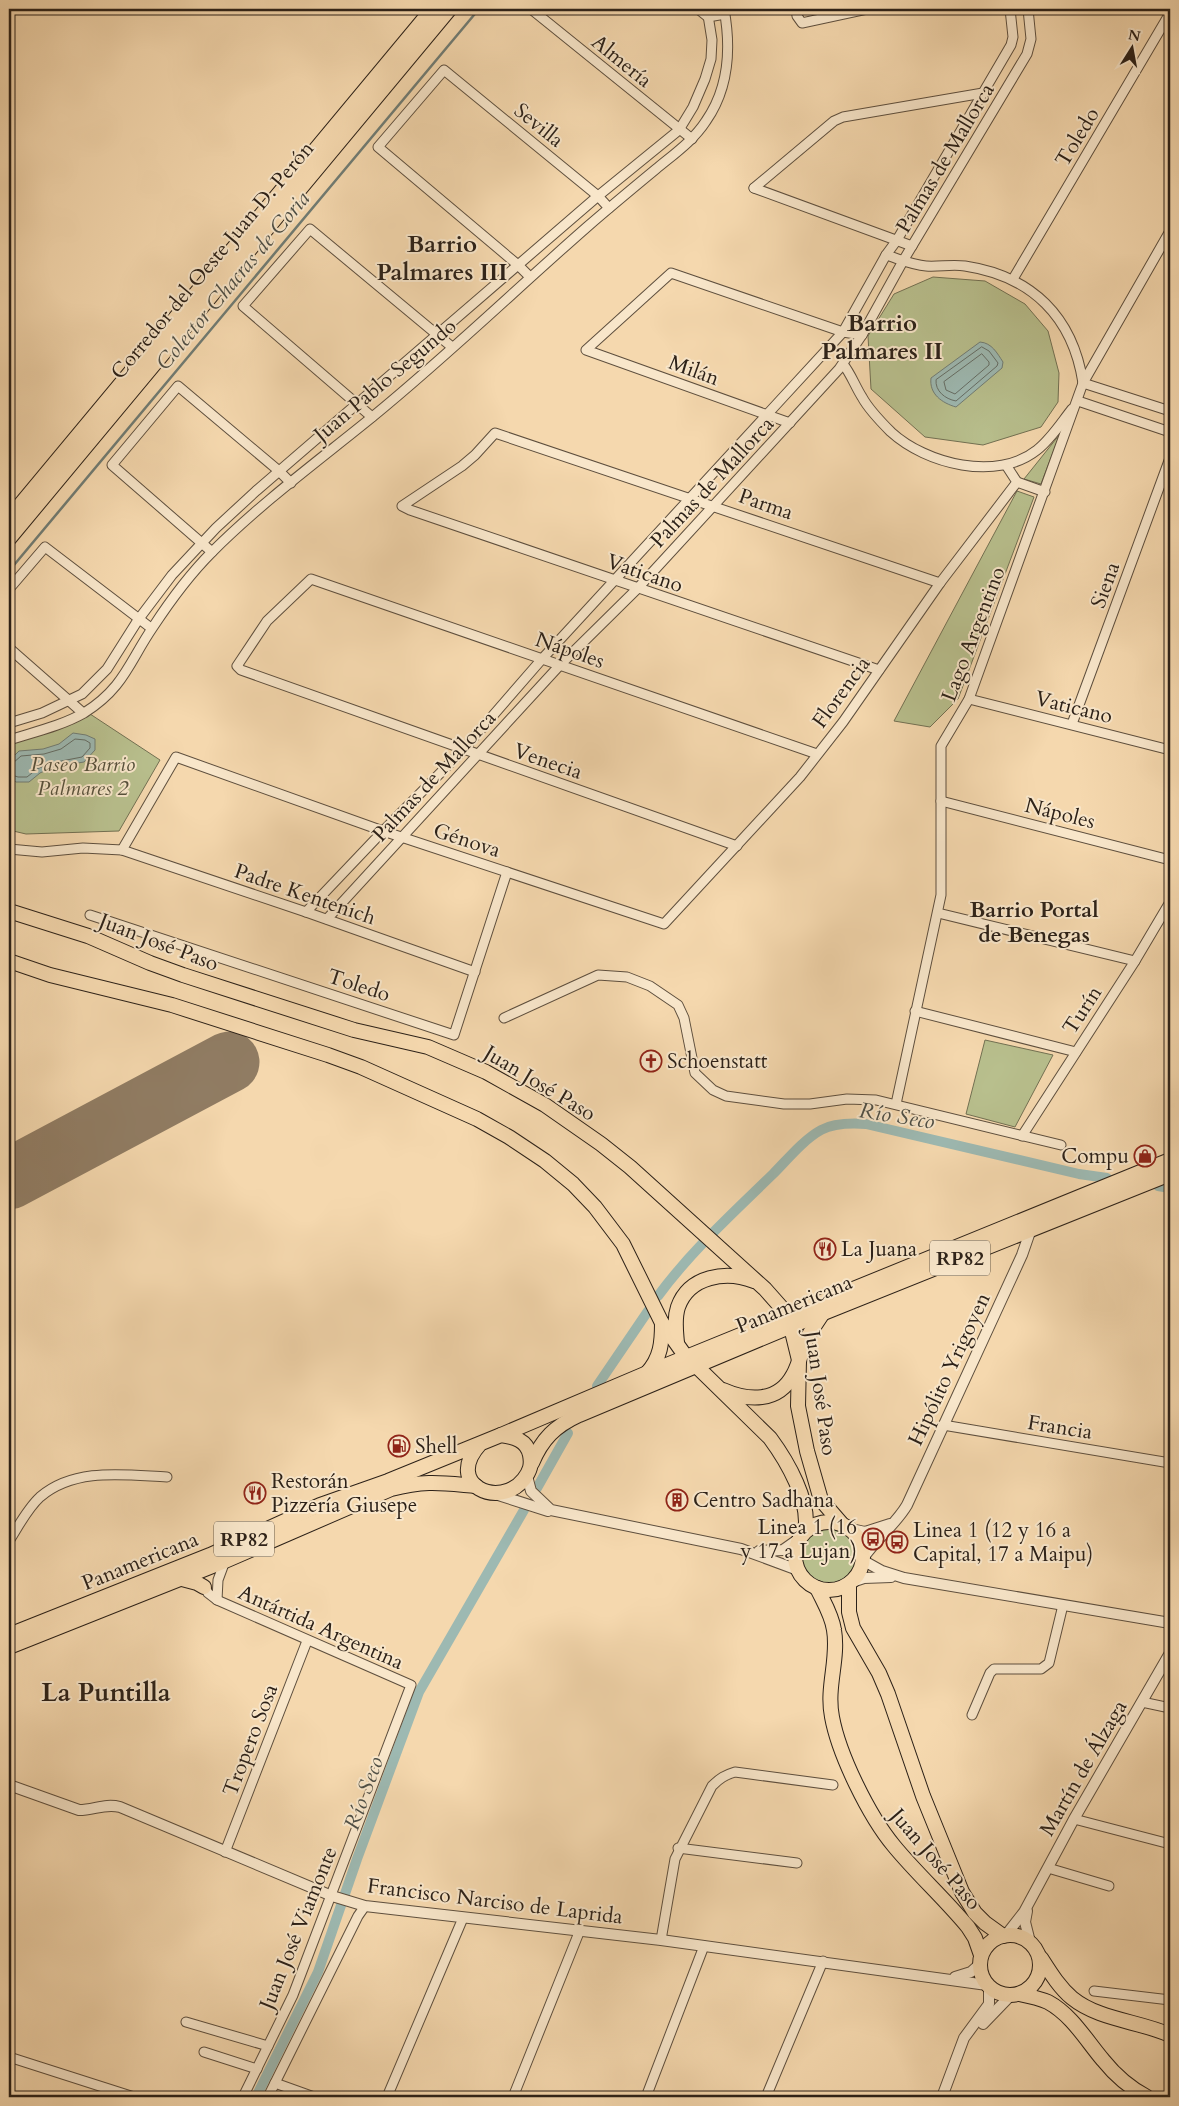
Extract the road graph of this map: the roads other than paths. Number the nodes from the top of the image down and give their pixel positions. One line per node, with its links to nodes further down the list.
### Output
1 (433, 9): 47 (highway, Corredor del Oeste Juan D. Perón)
2 (449, 9): 48 (highway, Corredor del Oeste Juan D. Perón)
3 (531, 9): 13 (street, Almería)
4 (698, 9): 10 (street)
5 (796, 9): 6 (street)
6 (867, 9)
7 (1010, 9): 12 (street, Palmas de Mallorca)
8 (1028, 9): 19 (street, Palmas de Mallorca)
9 (725, 11): 10 (street); 14 (street, Juan Pablo Segundo)
10 (708, 13): 13 (street, Juan Pablo Segundo)
11 (1170, 13): 24 (street, Toledo)
12 (983, 92): 18 (street, Palmas de Mallorca); 18 (street)
13 (679, 130): 14 (street, Almería); 15 (street, Juan Pablo Segundo)
14 (692, 139): 16 (street, Juan Pablo Segundo)
15 (598, 196): 16 (street, Sevilla); 22 (street, Juan Pablo Segundo); 22 (street, Sevilla)
16 (609, 208): 23 (street, Juan Pablo Segundo)
17 (1170, 231): 30 (street, Lago Argentino)
18 (896, 240): 19 (street); 20 (street, Palmas de Mallorca)
19 (912, 246): 21 (street, Palmas de Mallorca)
20 (886, 255): 21 (street); 25 (street, Palmas de Mallorca)
21 (902, 261): 24 (street); 27 (street, Palmas de Mallorca)
22 (518, 265): 23 (street); 26 (street, Juan Pablo Segundo)
23 (530, 277): 28 (street, Juan Pablo Segundo)
24 (1013, 279): 30 (street)
25 (843, 332): 27 (street); 34 (street, Palmas de Mallorca); 34 (street, Milán)
26 (438, 334): 28 (street); 32 (street, Juan Pablo Segundo); 32 (street)
27 (862, 335): 29 (street, Palmas de Mallorca)
28 (452, 347): 35 (street, Juan Pablo Segundo)
29 (843, 364): 36 (street, Palmas de Mallorca); 39 (street)
30 (1083, 383): 31 (street, Lago Argentino); 33 (street)
31 (1078, 401): 37 (street); 39 (street); 43 (street, Lago Argentino)
32 (358, 404): 35 (street); 40 (street, Juan Pablo Segundo)
33 (1170, 411)
34 (767, 414): 36 (street, Milán); 44 (street, Palmas de Mallorca)
35 (372, 417): 42 (street, Juan Pablo Segundo)
36 (790, 423): 46 (street, Palmas de Mallorca)
37 (1170, 432)
38 (1170, 458): 66 (street, Siena)
39 (1006, 465): 41 (street)
40 (279, 471): 42 (street); 49 (street, Juan Pablo Segundo); 49 (street)
41 (1018, 482): 43 (street); 52 (street, Florencia)
42 (291, 483): 50 (street, Juan Pablo Segundo)
43 (1045, 492): 62 (street, Lago Argentino)
44 (692, 498): 45 (street, Parma); 46 (street, Parma); 51 (street, Palmas de Mallorca)
45 (402, 506): 51 (street, Vaticano)
46 (716, 506): 52 (street, Parma); 54 (street, Palmas de Mallorca)
47 (9, 519)
48 (9, 538)
49 (201, 542): 50 (street); 55 (street, Juan Pablo Segundo)
50 (212, 552): 56 (street, Juan Pablo Segundo)
51 (615, 581): 54 (street, Vaticano); 58 (street, Palmas de Mallorca)
52 (940, 583): 61 (street, Florencia)
53 (9, 589): 55 (street)
54 (637, 589): 59 (street, Palmas de Mallorca); 61 (street, Vaticano)
55 (138, 620): 56 (street); 63 (street, Juan Pablo Segundo)
56 (151, 628): 64 (street, Juan Pablo Segundo)
57 (9, 648): 63 (street)
58 (542, 658): 59 (street, Nápoles); 60 (street, Nápoles); 68 (street, Palmas de Mallorca)
59 (560, 665): 70 (street, Nápoles); 71 (street, Palmas de Mallorca)
60 (237, 666): 68 (street, Venecia)
61 (879, 670): 70 (street, Florencia)
62 (969, 699): 66 (street, Vaticano); 72 (street, Lago Argentino)
63 (70, 701): 64 (street); 65 (street, Juan Pablo Segundo)
64 (84, 713): 67 (street, Juan Pablo Segundo)
65 (9, 723)
66 (1072, 724): 69 (street, Vaticano)
67 (9, 740)
68 (462, 750): 71 (street, Venecia); 73 (street, Palmas de Mallorca)
69 (1170, 750)
70 (817, 754): 75 (street, Florencia)
71 (478, 755): 74 (street, Palmas de Mallorca); 75 (street, Venecia)
72 (941, 801): 78 (street, Nápoles); 83 (street, Lago Argentino)
73 (382, 831): 74 (street, Génova); 77 (street, Génova); 82 (street, Palmas de Mallorca)
74 (401, 837): 79 (street, Génova); 85 (street, Palmas de Mallorca)
75 (737, 846): 86 (street, Florencia)
76 (9, 849): 77 (street)
77 (122, 850): 82 (street, Padre Kentenich)
78 (1170, 860)
79 (507, 872): 86 (street, Génova); 89 (street, Toledo)
80 (1170, 902): 88 (street, Turín)
81 (9, 911): 100 (main road, Juan José Paso)
82 (306, 912): 85 (street, Padre Kentenich)
83 (938, 913): 88 (street); 90 (street, Lago Argentino)
84 (90, 915): 89 (street, Toledo)
85 (327, 919): 89 (street, Padre Kentenich)
86 (664, 924)
87 (9, 961): 103 (main road, Juan José Paso)
88 (1135, 961): 92 (street, Turín)
89 (475, 972)
90 (915, 1011): 92 (street); 93 (street, Lago Argentino)
91 (504, 1018): 93 (street)
92 (1076, 1052): 94 (street, Turín)
93 (896, 1104): 94 (street)
94 (1022, 1136): 95 (street)
95 (1061, 1145)
96 (1170, 1160): 97 (main road)
97 (1155, 1176): 98 (main road)
98 (1121, 1184): 99 (main road, Panamericana / RP82); 102 (main road, Panamericana / RP82)
99 (1032, 1229): 101 (main road, Panamericana / RP82); 109 (street, Hipólito Yrigoyen)
100 (760, 1284): 102 (main road, Juan José Paso); 104 (main road)
101 (823, 1313): 102 (main road, Panamericana / RP82); 105 (main road)
102 (789, 1321): 105 (main road, Juan José Paso); 106 (main road, Panamericana / RP82)
103 (662, 1323): 104 (main road, Juan José Paso); 107 (main road)
104 (677, 1343): 106 (main road, Juan José Paso)
105 (799, 1360): 108 (main road); 120 (main road, Juan José Paso)
106 (690, 1362): 107 (main road, Panamericana / RP82); 108 (main road, Juan José Paso); 112 (main road, Panamericana / RP82)
107 (647, 1373): 110 (main road, Panamericana / RP82)
108 (718, 1388): 121 (main road, Juan José Paso)
109 (943, 1425): 113 (street, Francia); 119 (street, Hipólito Yrigoyen)
110 (501, 1435): 111 (main road, Panamericana / RP82); 112 (main road)
111 (480, 1444): 116 (main road); 124 (main road, Panamericana / RP82)
112 (532, 1463): 115 (main road, Panamericana / RP82)
113 (1170, 1463)
114 (167, 1476): 122 (street)
115 (526, 1476): 117 (main road, Panamericana / RP82); 118 (street)
116 (476, 1486): 117 (main road, Panamericana / RP82); 126 (main road, Panamericana / RP82)
117 (493, 1493): 118 (street)
118 (561, 1513): 123 (street)
119 (895, 1522): 120 (street); 125 (street, Hipólito Yrigoyen)
120 (846, 1526): 121 (main road); 125 (main road)
121 (802, 1534): 123 (street); 128 (main road)
122 (9, 1541)
123 (741, 1549): 128 (street)
124 (210, 1554): 127 (street); 137 (main road, Panamericana / RP82)
125 (864, 1559): 129 (street); 131 (main road)
126 (225, 1561): 127 (main road, Panamericana / RP82); 134 (street, Antártida Argentina)
127 (202, 1570): 130 (main road, Panamericana / RP82); 132 (street)
128 (798, 1570): 133 (main road)
129 (904, 1578): 131 (street); 135 (street)
130 (182, 1579): 132 (main road); 139 (main road, Panamericana / RP82)
131 (850, 1583): 133 (main road); 159 (main road, Juan José Paso)
132 (204, 1587): 134 (street, Antártida Argentina)
133 (817, 1588): 164 (main road, Juan José Paso)
134 (217, 1600): 138 (street, Antártida Argentina)
135 (1063, 1605): 136 (street); 144 (street)
136 (1170, 1623)
137 (9, 1635)
138 (307, 1641): 141 (street, Antártida Argentina); 150 (street, Tropero Sosa)
139 (9, 1648)
140 (1170, 1653): 142 (street, Martín de Álzaga)
141 (411, 1685): 154 (street, Juan José Viamonte)
142 (1142, 1702): 143 (street); 147 (street, Martín de Álzaga)
143 (1170, 1708)
144 (972, 1715)
145 (9, 1785): 150 (street, Francisco Narciso de Laprida)
146 (833, 1785): 149 (street)
147 (1074, 1819): 148 (street); 152 (street, Martín de Álzaga)
148 (1170, 1844)
149 (678, 1848): 151 (street); 160 (street)
150 (225, 1852): 154 (street, Francisco Narciso de Laprida)
151 (797, 1863)
152 (1048, 1868): 153 (street); 155 (street, Martín de Álzaga)
153 (1109, 1886)
154 (332, 1896): 156 (street, Francisco Narciso de Laprida); 175 (street, Juan José Viamonte)
155 (1029, 1902): 159 (street, Martín de Álzaga); 161 (street, Martín de Álzaga)
156 (365, 1906): 157 (street, Francisco Narciso de Laprida); 180 (street, Juan José Viamonte)
157 (463, 1918): 158 (street, Francisco Narciso de Laprida); 185 (street)
158 (580, 1930): 160 (street, Francisco Narciso de Laprida); 186 (street)
159 (1004, 1936): 161 (main road, Juan José Paso); 164 (main road)
160 (661, 1940): 162 (street, Francisco Narciso de Laprida)
161 (1030, 1942): 163 (main road)
162 (704, 1946): 165 (street, Francisco Narciso de Laprida); 187 (street)
163 (1039, 1956): 170 (main road); 174 (main road)
164 (981, 1960): 166 (street, Francisco Narciso de Laprida); 168 (main road, Juan José Paso)
165 (823, 1961): 166 (street, Francisco Narciso de Laprida); 188 (street)
166 (939, 1977): 167 (street, Francisco Narciso de Laprida)
167 (970, 1982): 168 (street, Francisco Narciso de Laprida); 172 (street)
168 (988, 1986): 170 (main road); 172 (street)
169 (1094, 1991): 171 (street)
170 (1014, 1995): 179 (street); 190 (main road)
171 (1170, 2000)
172 (987, 2007): 179 (street)
173 (186, 2022): 175 (street)
174 (1170, 2035)
175 (268, 2046): 178 (street, Juan José Viamonte)
176 (204, 2052): 178 (street)
177 (9, 2056): 181 (street)
178 (257, 2069): 182 (street, Juan José Viamonte)
179 (952, 2071): 189 (street)
180 (275, 2083): 183 (street, Juan José Viamonte); 184 (street)
181 (134, 2097)
182 (243, 2097)
183 (268, 2097)
184 (314, 2097)
185 (387, 2097)
186 (513, 2097)
187 (646, 2097)
188 (766, 2097)
189 (942, 2097)
190 (1147, 2097)

